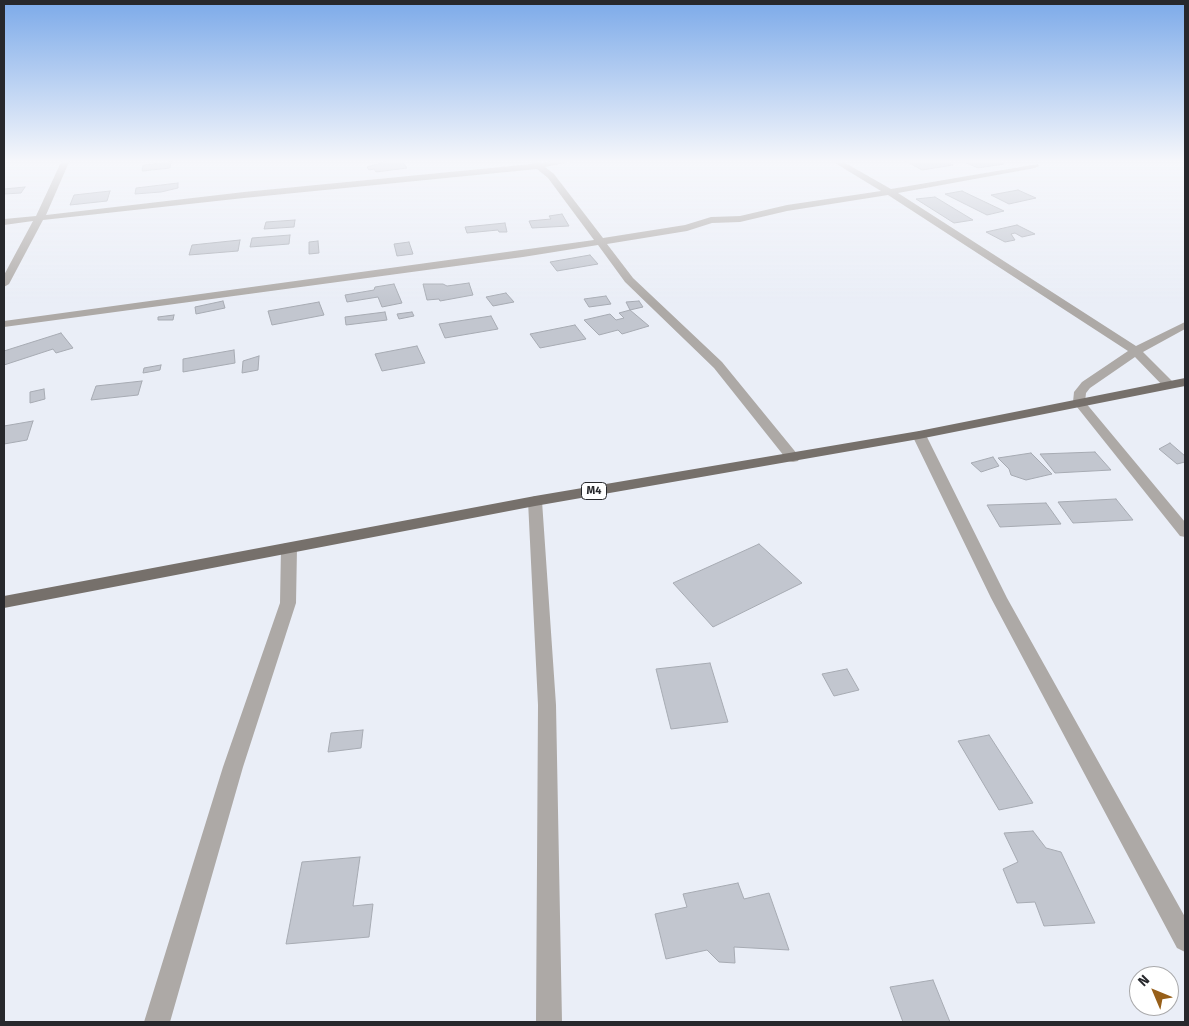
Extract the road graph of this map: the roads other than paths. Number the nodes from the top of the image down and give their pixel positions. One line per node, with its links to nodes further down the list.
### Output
1 (44, 208): 6 (street)
2 (130, 208): 6 (street)
3 (575, 208): 8 (street)
4 (789, 208): 8 (street)
5 (915, 208): 12 (street)
6 (39, 219): 7 (street); 9 (street)
7 (4, 222)
8 (601, 242): 10 (street); 17 (street)
9 (4, 284)
10 (4, 324)
11 (1185, 325): 12 (street)
12 (1136, 351): 14 (street); 15 (street)
13 (1185, 382): 14 (main road, M4)
14 (1169, 385): 15 (main road, M4)
15 (1079, 402): 16 (main road, M4); 19 (street)
16 (919, 435): 17 (main road, M4); 22 (street)
17 (793, 458): 18 (main road, M4)
18 (535, 501): 20 (main road, M4); 24 (street)
19 (1185, 532)
20 (289, 548): 21 (main road, M4); 23 (street)
21 (4, 602)
22 (1185, 940)
23 (157, 1022)
24 (549, 1022)

